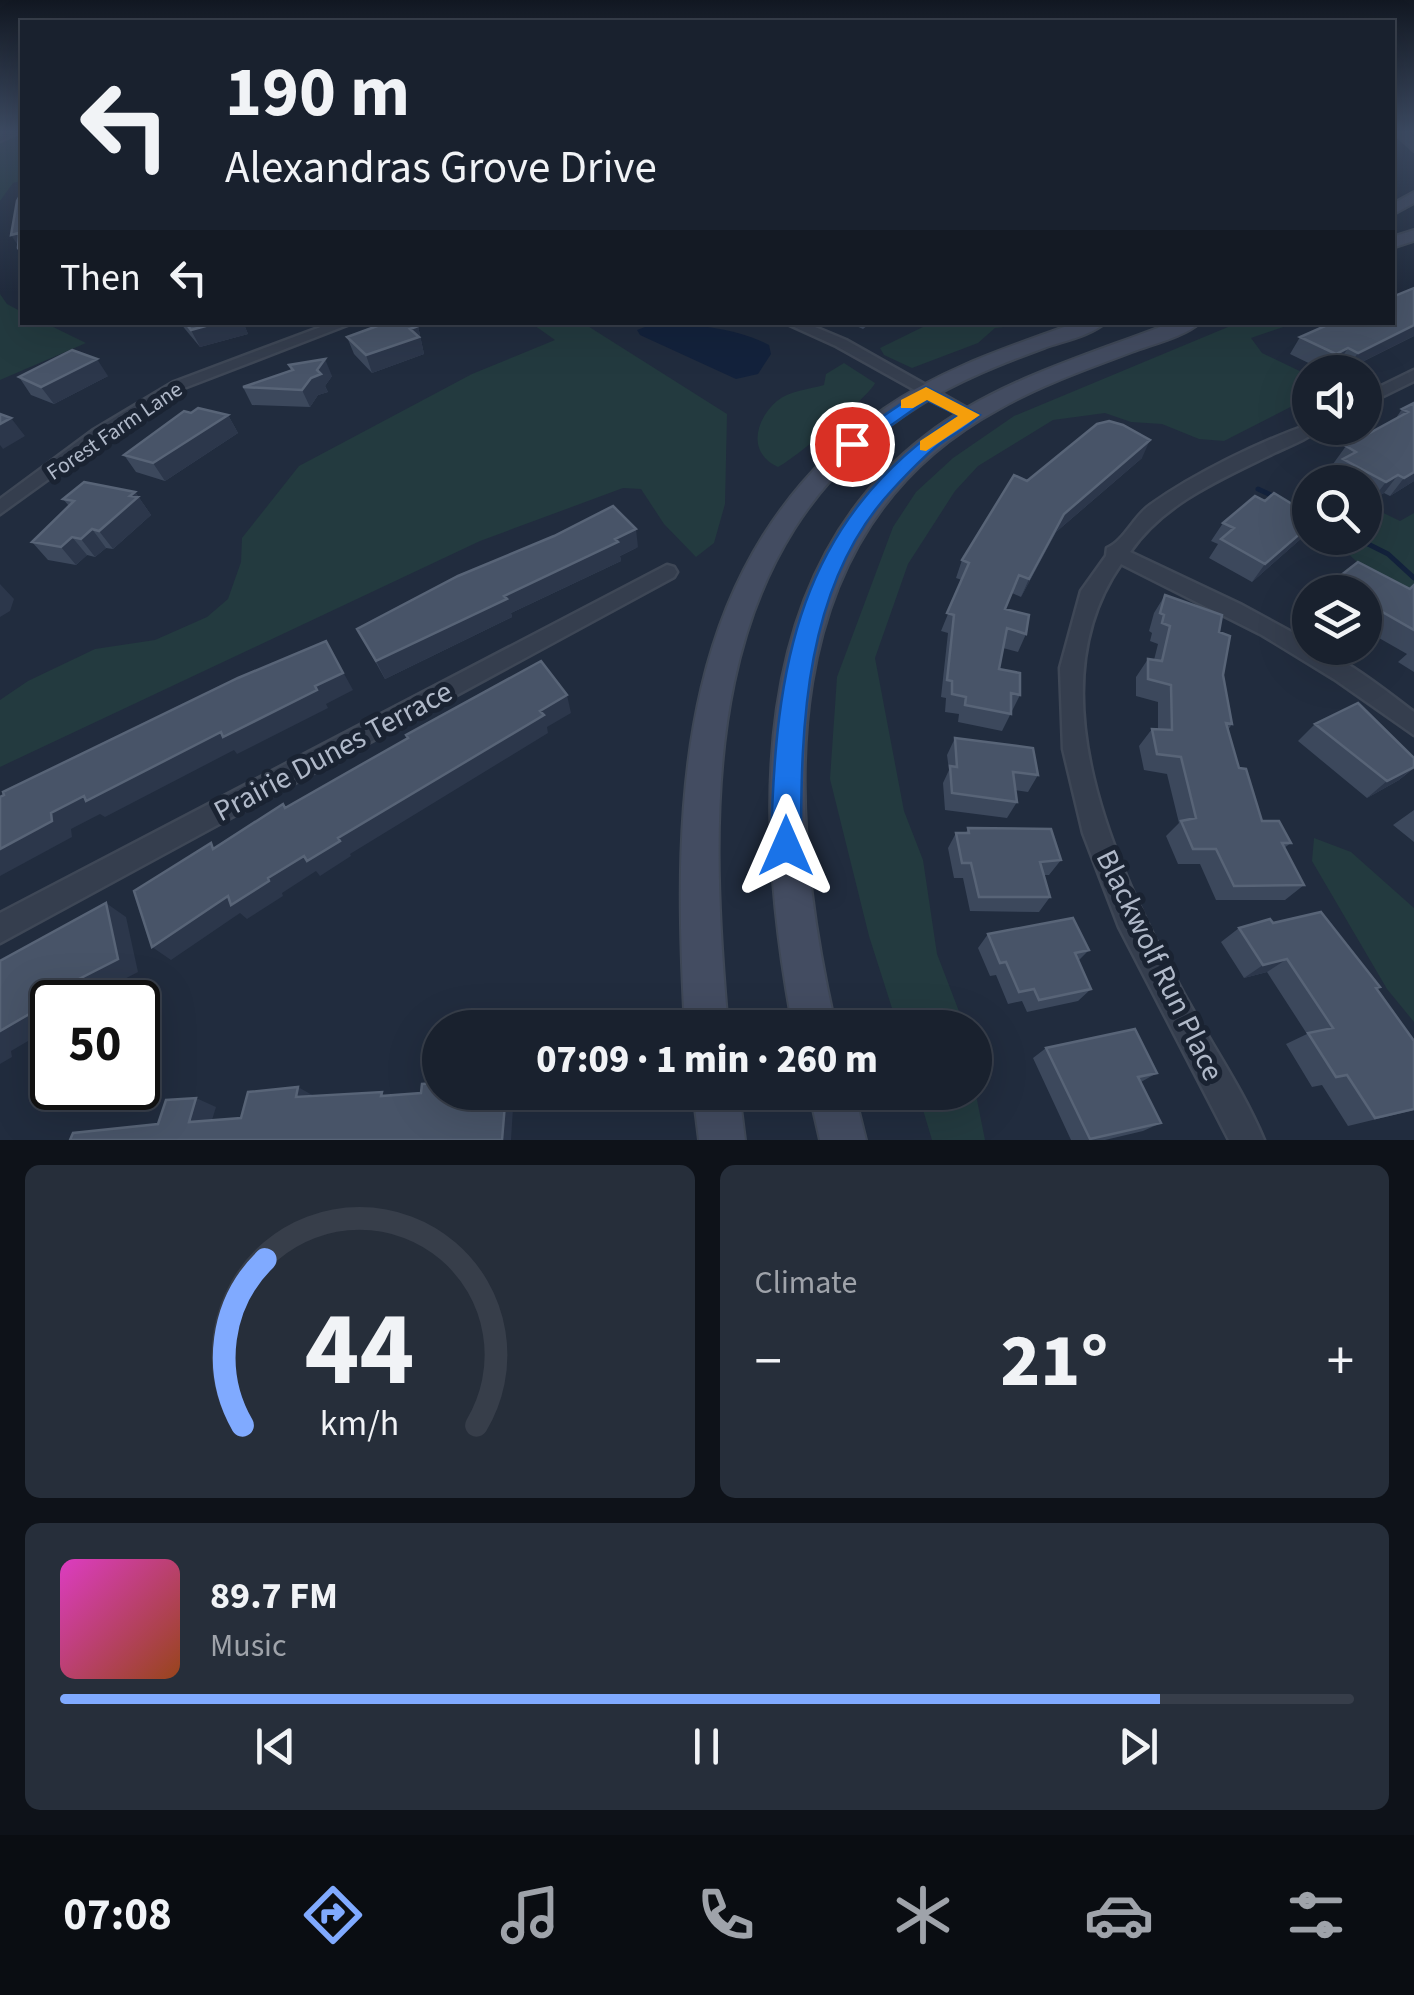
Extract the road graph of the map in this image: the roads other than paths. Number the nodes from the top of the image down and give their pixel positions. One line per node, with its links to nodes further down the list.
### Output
1 (797, 325): 7 (street)
2 (1089, 325): 7 (main road)
3 (1184, 325): 8 (main road)
4 (322, 326): 10 (street, Forest Farm Lane)
5 (1414, 375): 6 (street)
6 (1382, 391)
7 (926, 392): 8 (street); 15 (main road)
8 (971, 415): 16 (main road)
9 (1292, 438): 11 (street, Blackwolf Run Place)
10 (0, 508)
11 (1114, 553): 13 (street); 21 (street, Blackwolf Run Place)
12 (666, 572): 14 (street, Prairie Dunes Terrace)
13 (1414, 725)
14 (0, 929)
15 (706, 1010)
16 (811, 1010)
17 (718, 1110): 19 (main road)
18 (836, 1110): 20 (main road)
19 (722, 1140)
20 (843, 1140)
21 (1247, 1140)

